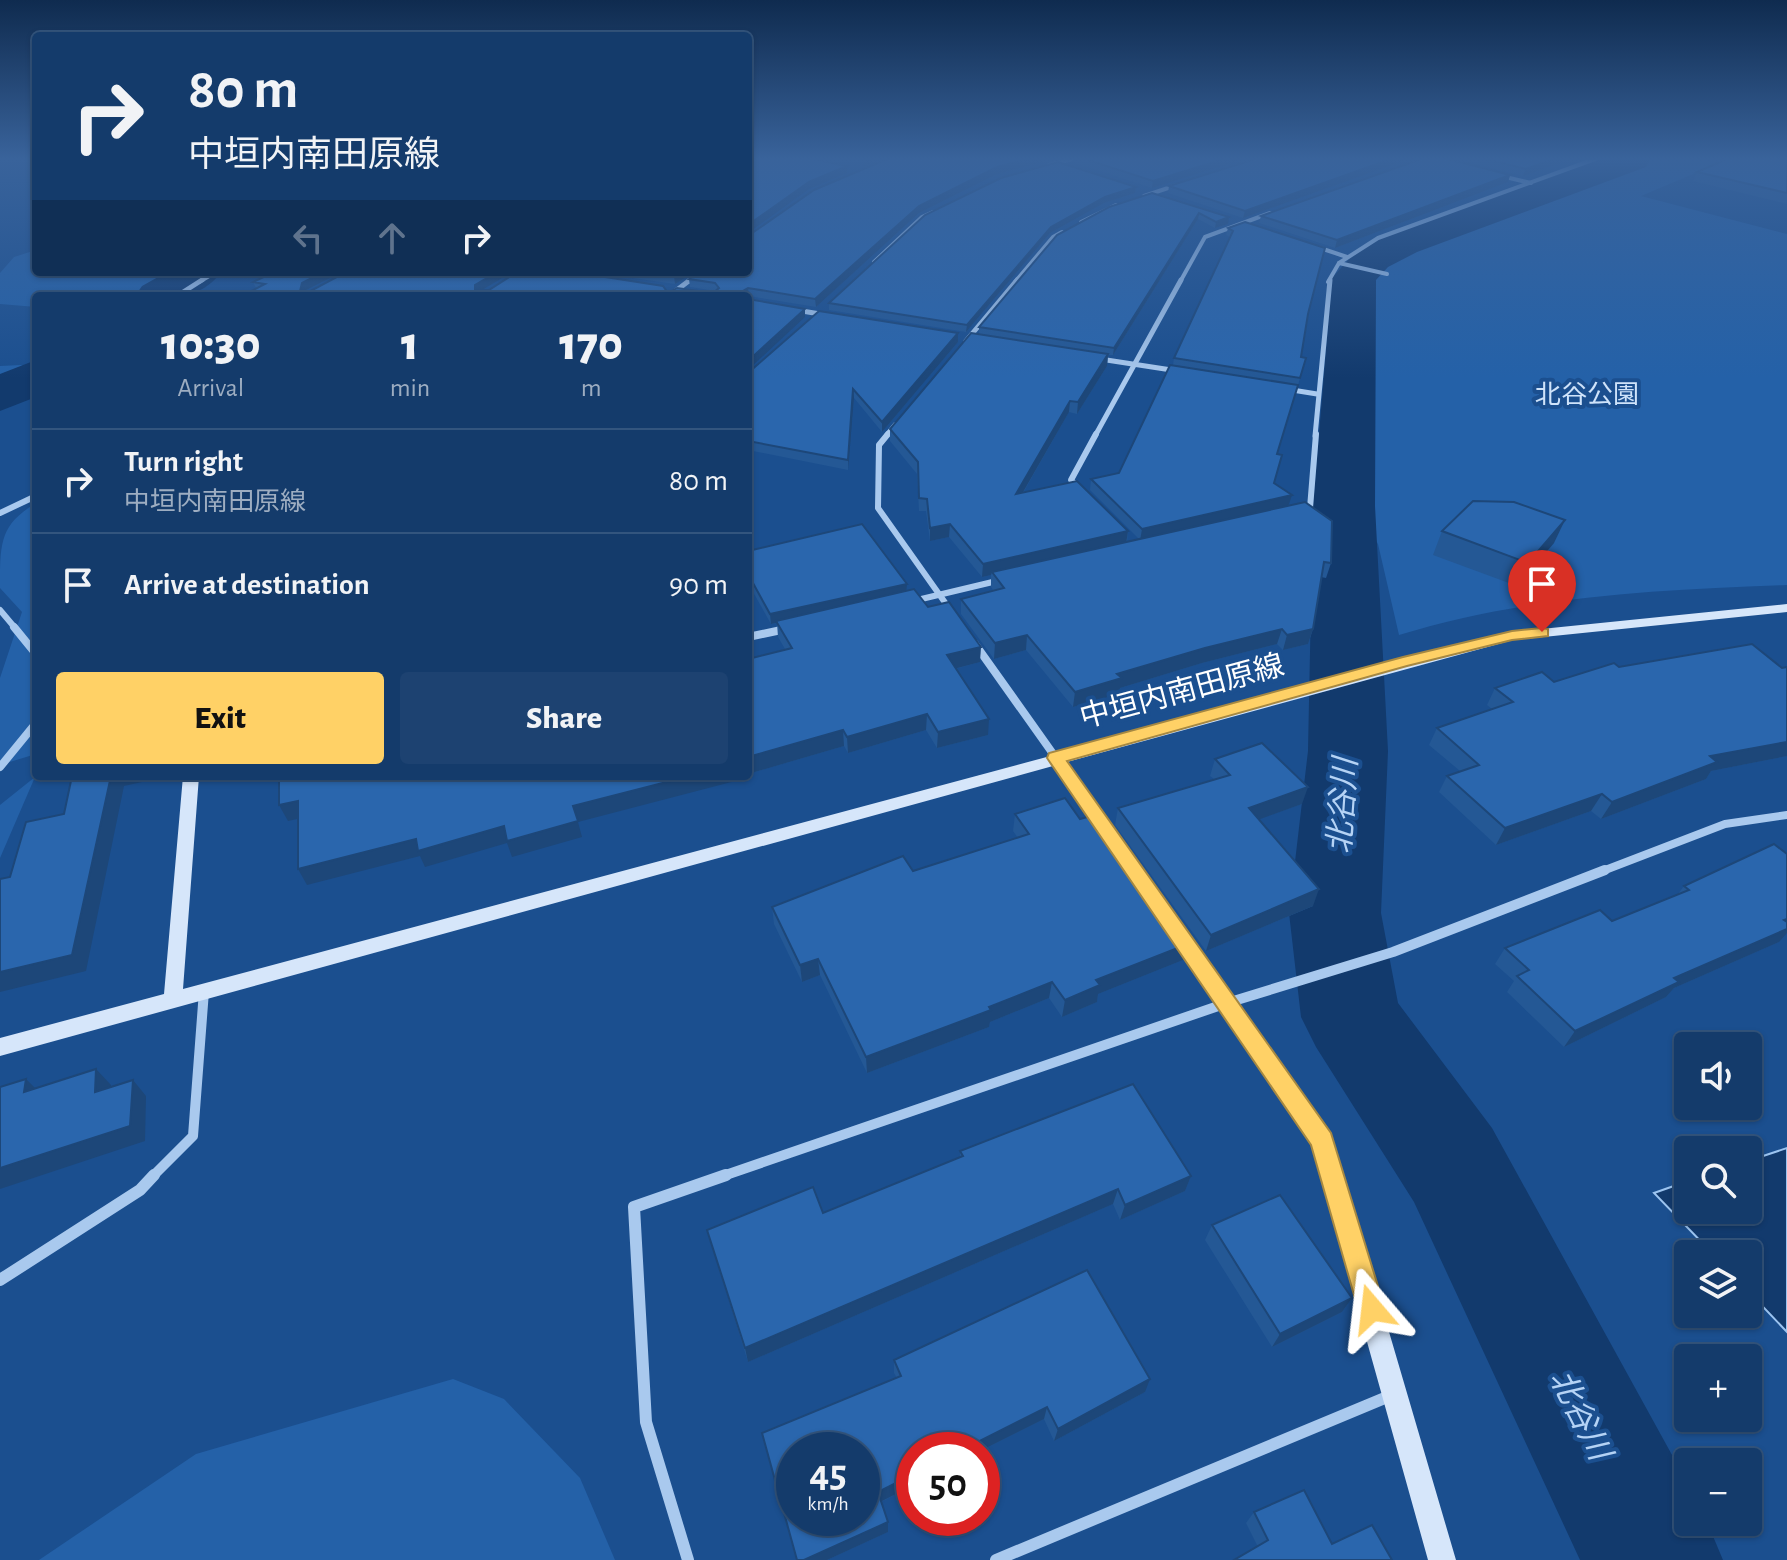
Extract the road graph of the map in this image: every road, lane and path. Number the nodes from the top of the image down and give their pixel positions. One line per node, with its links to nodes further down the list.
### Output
1 (906, 232): 8 (street)
2 (1063, 232): 23 (street)
3 (1219, 232): 27 (street)
4 (1396, 232): 6 (street)
5 (1317, 247): 6 (street)
6 (1347, 257): 7 (street)
7 (1339, 263): 9 (street); 30 (street)
8 (865, 271)
9 (1387, 274)
10 (210, 276): 14 (street)
11 (696, 276): 13 (street)
12 (662, 288): 13 (street)
13 (677, 290): 15 (street); 16 (street)
14 (184, 292)
15 (674, 292)
16 (689, 292)
17 (830, 303): 19 (street)
18 (790, 309): 19 (street)
19 (819, 313): 20 (street); 21 (street)
20 (834, 316)
21 (807, 324)
22 (954, 335): 23 (street)
23 (969, 337): 24 (street); 25 (street)
24 (984, 340)
25 (959, 349)
26 (1090, 357): 27 (street)
27 (1136, 364): 28 (street); 32 (street)
28 (1181, 372)
29 (1271, 387): 30 (street)
30 (1317, 394): 34 (street)
31 (899, 421): 37 (street)
32 (1082, 491)
33 (32, 498): 35 (street)
34 (1294, 512)
35 (0, 513)
36 (1016, 577): 37 (street)
37 (939, 595): 38 (street); 41 (street)
38 (910, 601)
39 (1787, 608): 47 (main road, 中垣内南田原線)
40 (0, 610): 45 (street)
41 (957, 620)
42 (792, 627): 44 (street)
43 (966, 632): 47 (street)
44 (752, 636)
45 (32, 649)
46 (32, 728): 48 (street)
47 (1056, 758): 51 (main road, 中垣内南田原線); 53 (main road)
48 (0, 767)
49 (191, 780): 54 (main road)
50 (1787, 815): 55 (street)
51 (1118, 847)
52 (1163, 912): 55 (main road)
53 (204, 990): 54 (main road); 57 (street)
54 (173, 998): 56 (main road)
55 (1227, 1003): 58 (main road); 59 (street)
56 (0, 1047)
57 (0, 1280)
58 (1397, 1394): 60 (street); 61 (main road)
59 (688, 1560)
60 (996, 1560)
61 (1442, 1560)

